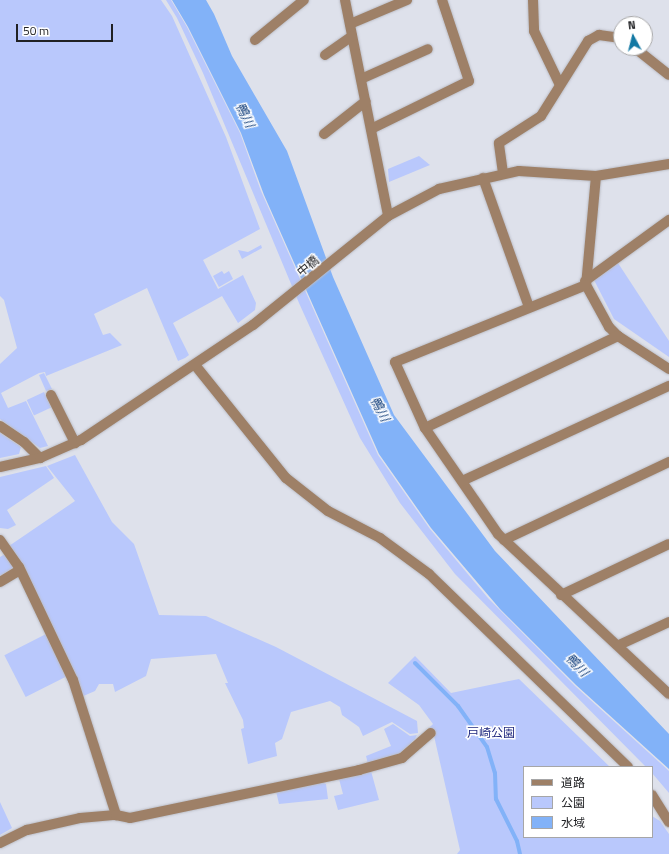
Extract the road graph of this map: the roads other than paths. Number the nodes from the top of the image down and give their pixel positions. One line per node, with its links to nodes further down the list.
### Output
1 (304, 0): 9 (street)
2 (345, 0): 6 (street)
3 (407, 0): 6 (street)
4 (442, 0): 17 (street)
5 (533, 0): 15 (street)
6 (350, 24): 7 (street)
7 (352, 36): 11 (street); 14 (street)
8 (613, 37): 15 (street)
9 (255, 40)
10 (428, 49): 14 (street)
11 (325, 55)
12 (645, 56): 13 (street)
13 (669, 75)
14 (361, 79): 16 (street)
15 (560, 83): 20 (street)
16 (366, 101): 17 (street); 18 (street)
17 (371, 129): 23 (street)
18 (324, 134)
19 (669, 164): 21 (street, 中橋)
20 (503, 173): 21 (street, 中橋); 22 (street, 中橋)
21 (596, 176): 25 (street)
22 (483, 178): 23 (street, 中橋); 26 (street)
23 (388, 216): 28 (street, 中橋)
24 (669, 220): 25 (street)
25 (585, 283): 26 (street); 27 (street)
26 (529, 307): 33 (street)
27 (618, 336): 29 (street); 33 (street)
28 (195, 365): 34 (street, 中橋); 49 (street)
29 (669, 369)
30 (669, 386): 38 (street)
31 (50, 394): 34 (street)
32 (0, 426): 35 (street)
33 (424, 428): 38 (street)
34 (76, 443): 35 (street, 中橋)
35 (40, 458): 37 (street, 中橋)
36 (669, 462): 40 (street)
37 (0, 467)
38 (462, 481): 40 (street)
39 (0, 540): 42 (street)
40 (504, 540): 44 (street)
41 (669, 544): 44 (street)
42 (20, 570): 43 (street); 51 (street)
43 (0, 582)
44 (561, 595): 46 (street)
45 (669, 622): 46 (street)
46 (619, 645): 47 (street)
47 (669, 694)
48 (431, 733): 51 (street)
49 (627, 766)
50 (653, 797): 52 (street)
51 (116, 815): 53 (street)
52 (669, 822)
53 (0, 843)

